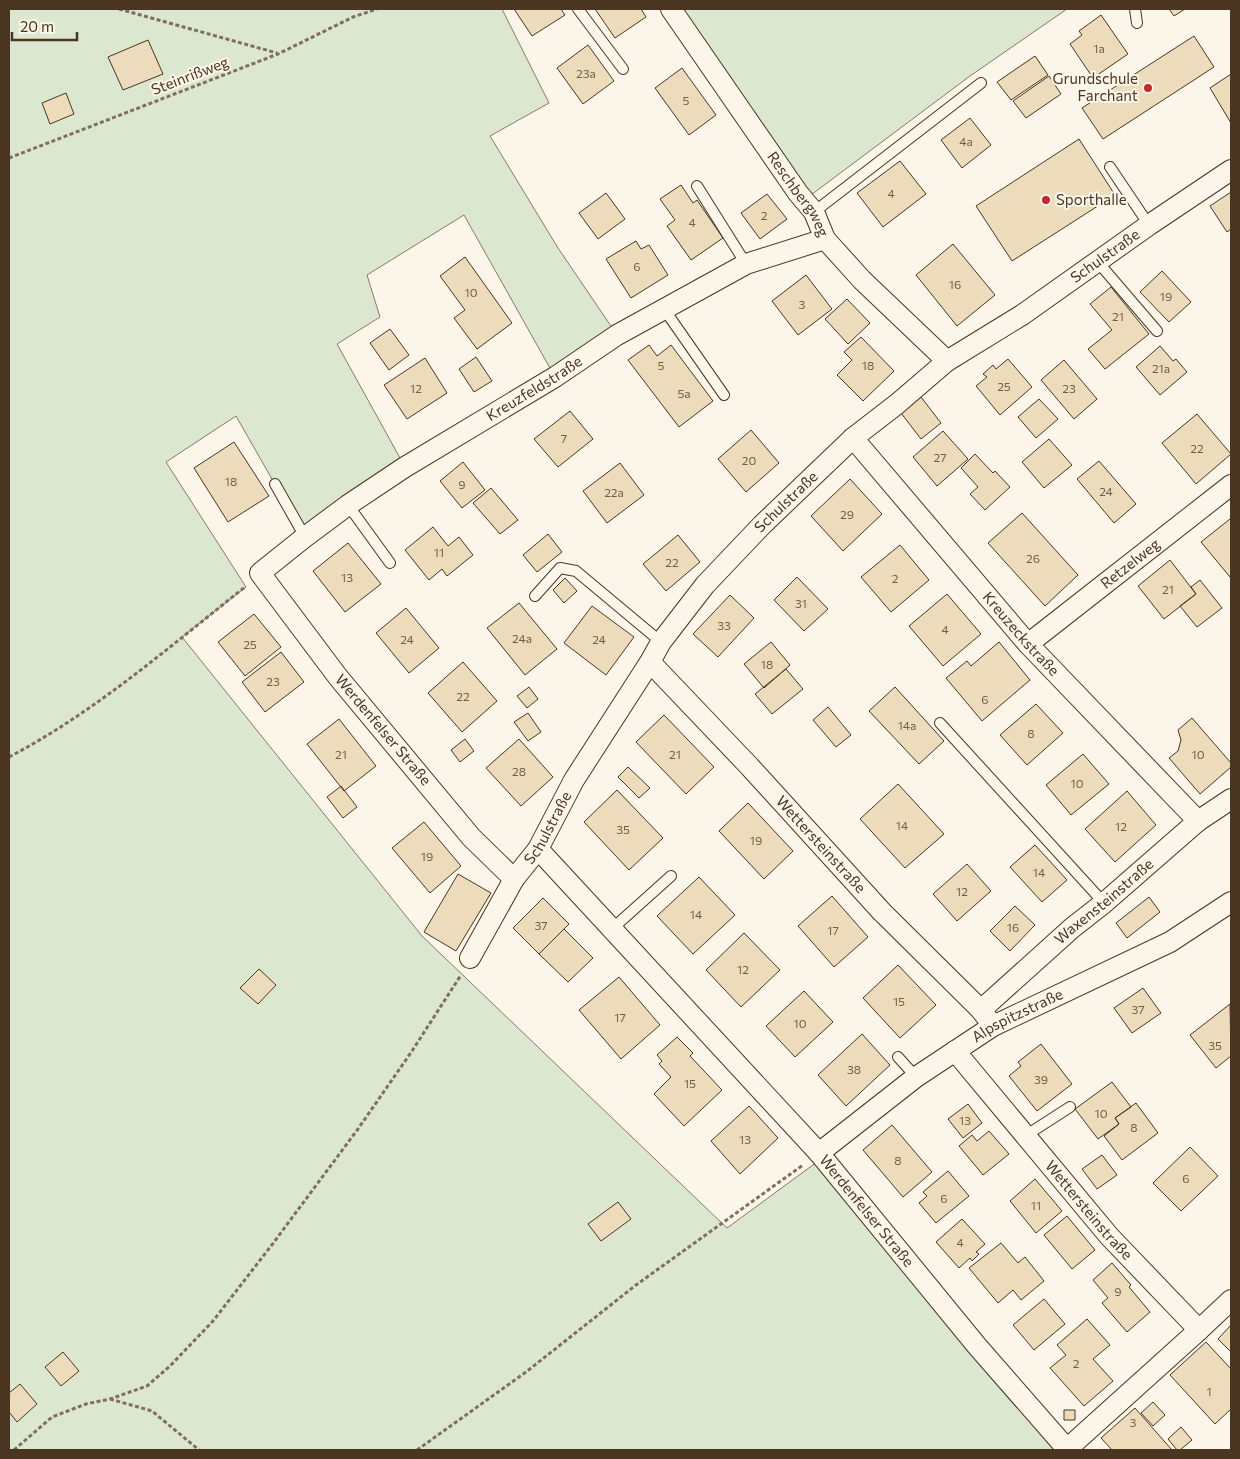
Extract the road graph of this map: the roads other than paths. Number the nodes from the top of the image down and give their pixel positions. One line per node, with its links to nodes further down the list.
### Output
1 (578, 9): 5 (lane)
2 (671, 9): 10 (street, Reschbergweg)
3 (1136, 9): 4 (lane)
4 (1137, 23)
5 (623, 70)
6 (981, 83): 10 (lane)
7 (1110, 167): 11 (lane)
8 (1231, 170): 11 (street, Schulstraße)
9 (697, 186): 14 (lane)
10 (814, 212): 12 (street, Reschbergweg)
11 (1149, 225): 13 (street, Schulstraße)
12 (825, 240): 14 (street, Kreuzfeldstraße); 17 (street, Reschbergweg)
13 (1097, 261): 16 (lane); 17 (street, Schulstraße)
14 (746, 264): 15 (street, Kreuzfeldstraße)
15 (664, 309): 18 (lane); 22 (street, Kreuzfeldstraße)
16 (1157, 331)
17 (947, 361): 19 (street, Schulstraße)
18 (724, 395)
19 (854, 438): 27 (street, Schulstraße); 28 (street, Kreuzeckstraße)
20 (275, 484): 23 (lane)
21 (1231, 485): 28 (street, Retzelweg)
22 (348, 505): 23 (street, Kreuzfeldstraße); 24 (lane)
23 (305, 537): 25 (street, Kreuzfeldstraße)
24 (390, 563)
25 (260, 573): 35 (street, Werdenfelser Straße)
26 (535, 596): 27 (lane)
27 (661, 642): 29 (street, Schulstraße)
28 (1028, 644): 32 (street, Kreuzeckstraße)
29 (650, 662): 33 (street, Schulstraße); 40 (street, Wettersteinstraße)
30 (940, 723): 37 (lane)
31 (1231, 799): 32 (street, Waxensteinstraße)
32 (1198, 821): 37 (street, Waxensteinstraße)
33 (538, 849): 35 (street, Schulstraße); 38 (street, Werdenfelser Straße)
34 (671, 876): 38 (lane)
35 (514, 879): 39 (street, Schulstraße)
36 (1231, 902): 41 (street, Alpspitzstraße)
37 (1104, 903): 40 (street, Waxensteinstraße)
38 (613, 928): 47 (street, Werdenfelser Straße)
39 (470, 958)
40 (981, 1010): 41 (street, Wettersteinstraße)
41 (993, 1026): 42 (street, Alpspitzstraße)
42 (955, 1051): 44 (street, Alpspitzstraße); 46 (street, Wettersteinstraße)
43 (898, 1057): 44 (lane)
44 (916, 1077): 47 (street, Alpspitzstraße)
45 (1070, 1107): 46 (lane)
46 (1025, 1136): 49 (street, Wettersteinstraße)
47 (819, 1153): 49 (street, Werdenfelser Straße)
48 (1231, 1300): 49 (street)
49 (1199, 1330)

